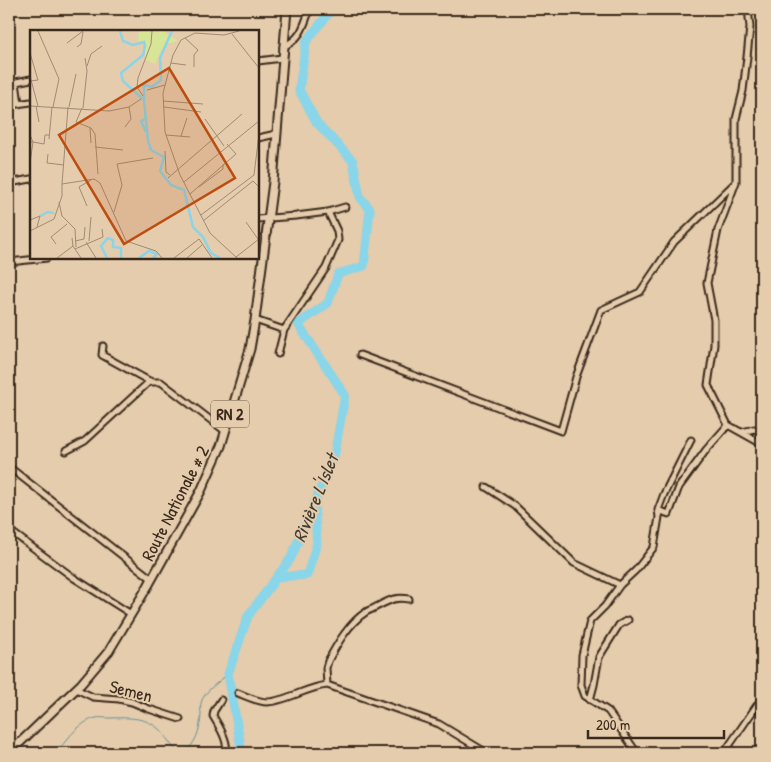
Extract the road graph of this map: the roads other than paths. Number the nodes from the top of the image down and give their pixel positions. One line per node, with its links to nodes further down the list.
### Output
1 (287, 9): 4 (main road, Route Nationale # 2 / RN 2)
2 (310, 9): 4 (street)
3 (748, 9): 16 (street)
4 (283, 47): 5 (main road, Route Nationale # 2 / RN 2)
5 (282, 58): 6 (street); 13 (main road, Route Nationale # 2 / RN 2)
6 (259, 61)
7 (30, 79): 8 (street)
8 (16, 82): 9 (street); 11 (street)
9 (9, 83)
10 (30, 102): 11 (street)
11 (19, 104): 12 (street)
12 (9, 105)
13 (276, 134): 14 (street); 20 (main road, Route Nationale # 2 / RN 2)
14 (259, 138)
15 (30, 179): 17 (street)
16 (736, 182): 28 (street); 30 (street)
17 (9, 183)
18 (345, 207): 19 (street)
19 (328, 212): 20 (street); 25 (street)
20 (268, 217): 21 (street); 24 (main road, Route Nationale # 2 / RN 2)
21 (259, 219)
22 (38, 259): 23 (street)
23 (9, 262)
24 (255, 320): 25 (street); 31 (main road, Route Nationale # 2 / RN 2)
25 (284, 330): 27 (street)
26 (104, 346): 29 (street)
27 (278, 354)
28 (360, 355)
29 (150, 381): 31 (street); 36 (street)
30 (728, 425): 32 (street); 39 (street)
31 (225, 431): 41 (main road, Route Nationale # 2 / RN 2)
32 (741, 432): 33 (street); 35 (street)
33 (762, 432)
34 (691, 440): 39 (street)
35 (762, 444)
36 (66, 450)
37 (9, 467): 41 (street)
38 (486, 487): 42 (street)
39 (658, 510): 42 (street)
40 (9, 530): 44 (street)
41 (152, 579): 44 (main road, Route Nationale # 2 / RN 2)
42 (620, 585): 51 (street)
43 (408, 599): 46 (street)
44 (131, 614): 47 (main road, Route Nationale # 2 / RN 2)
45 (628, 620): 51 (street)
46 (327, 684): 48 (street); 55 (street)
47 (76, 689): 52 (street, Semen); 53 (main road, Route Nationale # 2 / RN 2)
48 (238, 693)
49 (762, 698): 57 (street)
50 (221, 700): 54 (street)
51 (590, 700): 56 (street)
52 (180, 719)
53 (9, 753)
54 (226, 753)
55 (486, 753)
56 (637, 753)
57 (724, 753)

